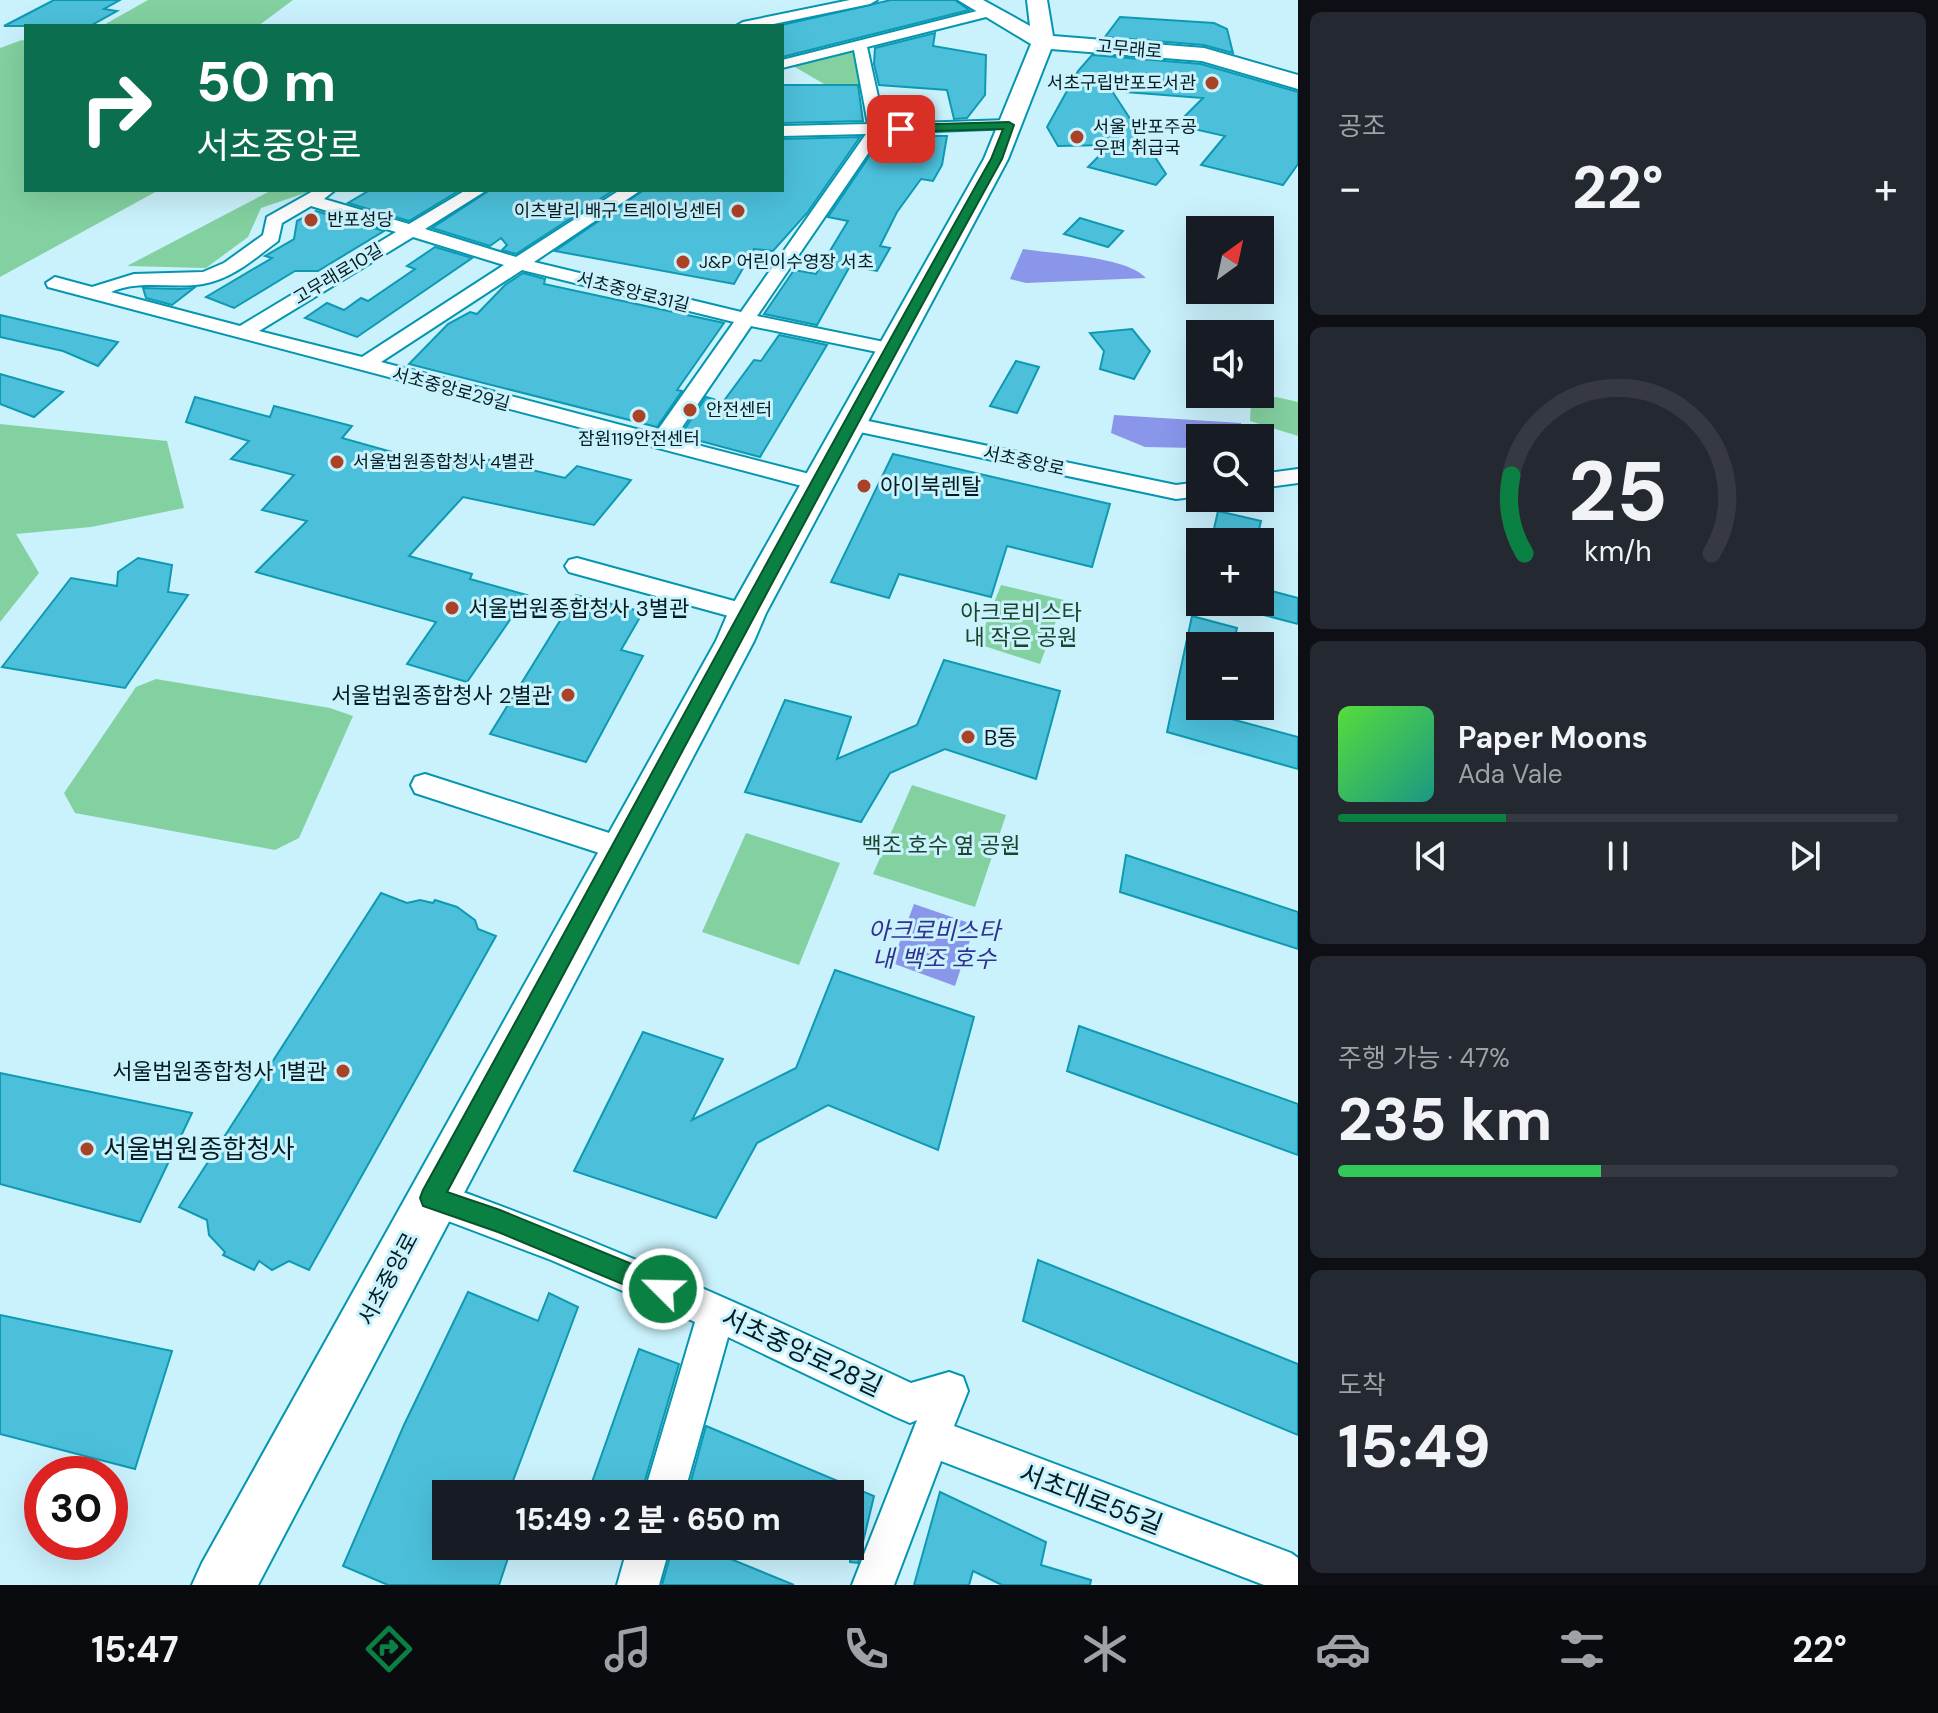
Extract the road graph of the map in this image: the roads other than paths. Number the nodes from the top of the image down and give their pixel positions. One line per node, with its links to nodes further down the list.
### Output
1 (968, 0): 4 (main road, 고무래로)
2 (1037, 0): 7 (main road)
3 (866, 3): 5 (street)
4 (989, 12): 7 (main road, 고무래로); 8 (street)
5 (785, 17): 6 (street); 8 (street)
6 (752, 24)
7 (1043, 42): 10 (main road, 고무래로); 11 (main road, 서초중앙로)
8 (850, 48): 9 (street); 12 (street)
9 (784, 64)
10 (1298, 82)
11 (1009, 125): 12 (street); 24 (main road, 서초중앙로)
12 (877, 129): 13 (street); 22 (street)
13 (784, 131)
14 (324, 192): 17 (street)
15 (475, 192): 18 (street, 고무래로10길)
16 (629, 192): 19 (street)
17 (311, 201): 18 (street, 서초중앙로31길); 21 (street)
18 (413, 229): 19 (street, 서초중앙로31길); 23 (street, 고무래로10길)
19 (521, 265): 22 (street, 서초중앙로31길); 25 (street)
20 (55, 283): 21 (street, 서초중앙로29길)
21 (90, 291): 23 (street, 서초중앙로29길)
22 (745, 320): 24 (street, 서초중앙로31길); 27 (street)
23 (240, 334): 25 (street, 서초중앙로29길)
24 (892, 349): 26 (main road, 서초중앙로)
25 (362, 366): 27 (street, 서초중앙로29길)
26 (849, 423): 30 (main road, 서초중앙로); 31 (street, 서초중앙로)
27 (660, 443): 30 (street, 서초중앙로29길)
28 (1298, 476): 29 (street)
29 (1274, 479)
30 (817, 483): 33 (main road, 서초중앙로)
31 (1186, 491)
32 (577, 566): 33 (street)
33 (747, 613): 35 (main road, 서초중앙로)
34 (425, 785): 35 (street)
35 (621, 848): 36 (main road, 서초중앙로)
36 (432, 1198): 37 (street, 서초중앙로28길); 42 (main road, 서초중앙로)
37 (717, 1311): 38 (street, 서초중앙로28길); 39 (street)
38 (930, 1437): 41 (street, 서초대로55길); 44 (street)
39 (668, 1480)
40 (645, 1560): 43 (street)
41 (1298, 1582)
42 (224, 1585)
43 (638, 1585)
44 (873, 1585)

